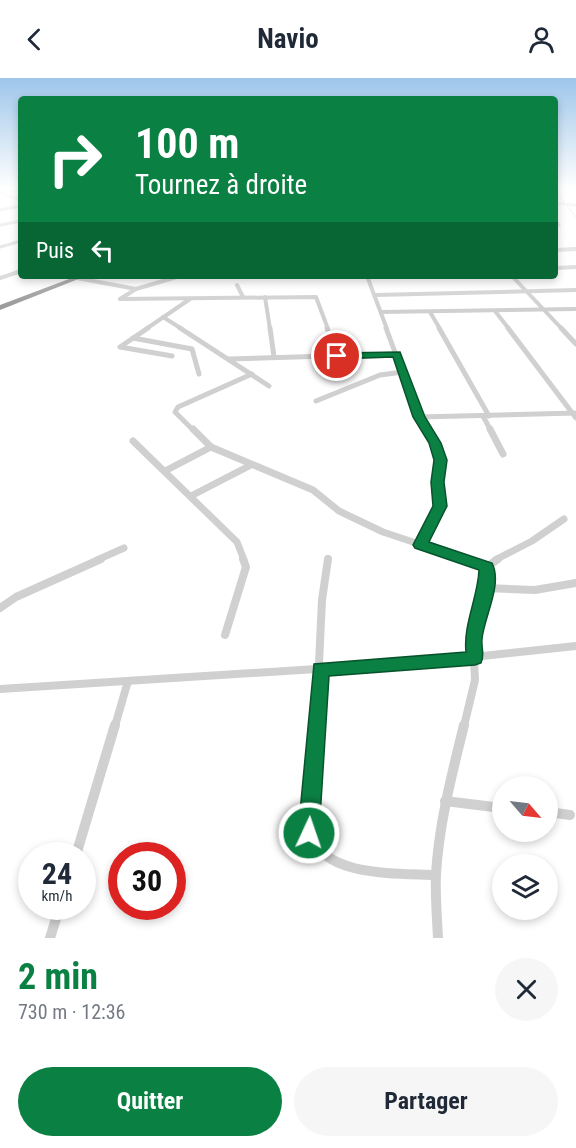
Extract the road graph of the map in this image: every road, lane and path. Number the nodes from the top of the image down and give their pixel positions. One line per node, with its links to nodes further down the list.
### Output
1 (18, 241): 2 (street)
2 (0, 247)
3 (576, 249): 4 (street)
4 (558, 250)
5 (576, 267): 6 (street)
6 (558, 268)
7 (18, 272): 8 (street)
8 (2, 277)
9 (75, 279): 22 (highway)
10 (90, 279): 15 (street)
11 (169, 279): 15 (street)
12 (368, 279): 18 (street)
13 (515, 279): 17 (street)
14 (237, 285): 19 (street)
15 (135, 288): 21 (street)
16 (576, 290): 17 (street)
17 (525, 291): 18 (street); 24 (street)
18 (375, 296): 26 (street)
19 (243, 297): 20 (street); 21 (street)
20 (265, 297): 33 (street); 34 (street)
21 (192, 298): 28 (street)
22 (0, 308)
23 (576, 309): 24 (street)
24 (545, 310): 25 (street); 30 (street)
25 (495, 311): 27 (street); 41 (street)
26 (381, 312): 27 (street); 31 (street)
27 (430, 312): 42 (street)
28 (163, 317): 29 (street); 35 (street)
29 (133, 338): 32 (street); 38 (street)
30 (576, 345)
31 (396, 354): 33 (street); 36 (street)
32 (172, 356)
33 (337, 356): 34 (street)
34 (274, 357): 35 (street)
35 (229, 359): 37 (street)
36 (403, 372): 40 (street); 43 (street)
37 (252, 374): 39 (street); 45 (street)
38 (199, 375)
39 (269, 386)
40 (316, 400)
41 (575, 414): 42 (street)
42 (486, 416): 43 (street); 46 (street)
43 (419, 417): 51 (street)
44 (134, 441): 48 (street)
45 (211, 447): 47 (street); 48 (street)
46 (504, 454)
47 (251, 465): 49 (street); 51 (street)
48 (165, 471): 49 (street)
49 (191, 496): 58 (street)
50 (564, 519): 54 (street)
51 (420, 545): 54 (street)
52 (124, 548): 57 (street)
53 (328, 560): 61 (street)
54 (487, 567): 56 (street)
55 (576, 583): 56 (street)
56 (486, 588): 60 (street)
57 (0, 608)
58 (225, 635)
59 (576, 646): 60 (street)
60 (475, 658): 61 (street); 64 (street)
61 (320, 669): 62 (street); 69 (street)
62 (128, 681): 63 (street); 68 (street)
63 (0, 689)
64 (446, 801): 65 (street); 69 (street)
65 (492, 806)
66 (558, 813): 67 (street)
67 (570, 815)
68 (80, 842)
69 (436, 875): 72 (street)
70 (56, 920): 71 (street)
71 (50, 938)
72 (438, 938)

